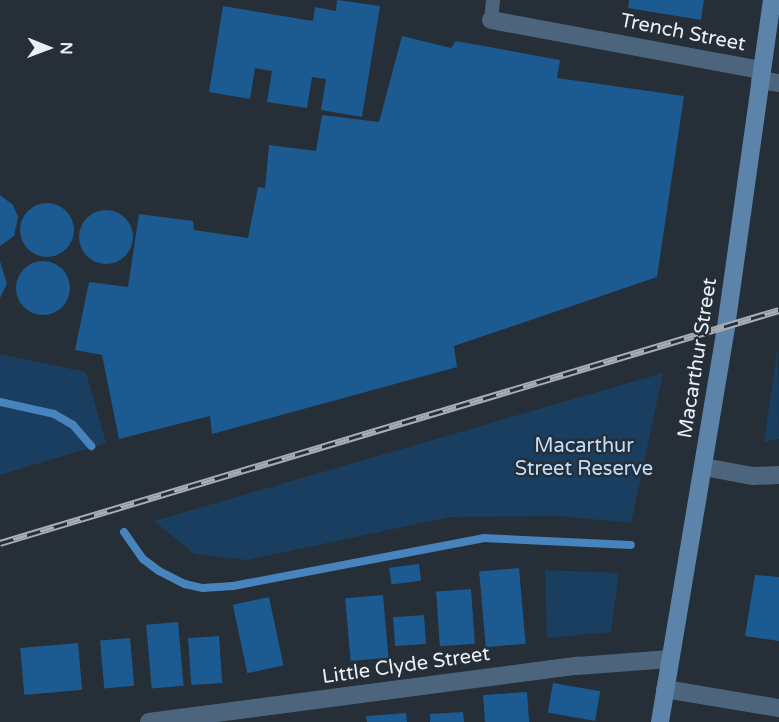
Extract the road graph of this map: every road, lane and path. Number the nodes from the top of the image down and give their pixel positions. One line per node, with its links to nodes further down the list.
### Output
1 (494, 0): 3 (lane)
2 (772, 0): 4 (main road, Macarthur Street)
3 (491, 20): 4 (street, Trench Street)
4 (761, 75): 5 (street, Trench Street); 6 (main road, Macarthur Street)
5 (779, 83)
6 (704, 467): 7 (street); 8 (main road, Macarthur Street)
7 (779, 475)
8 (670, 659): 9 (main road, Macarthur Street); 11 (street, Little Clyde Street)
9 (665, 689): 10 (street); 12 (main road, Macarthur Street)
10 (779, 708)
11 (149, 722)
12 (660, 722)

